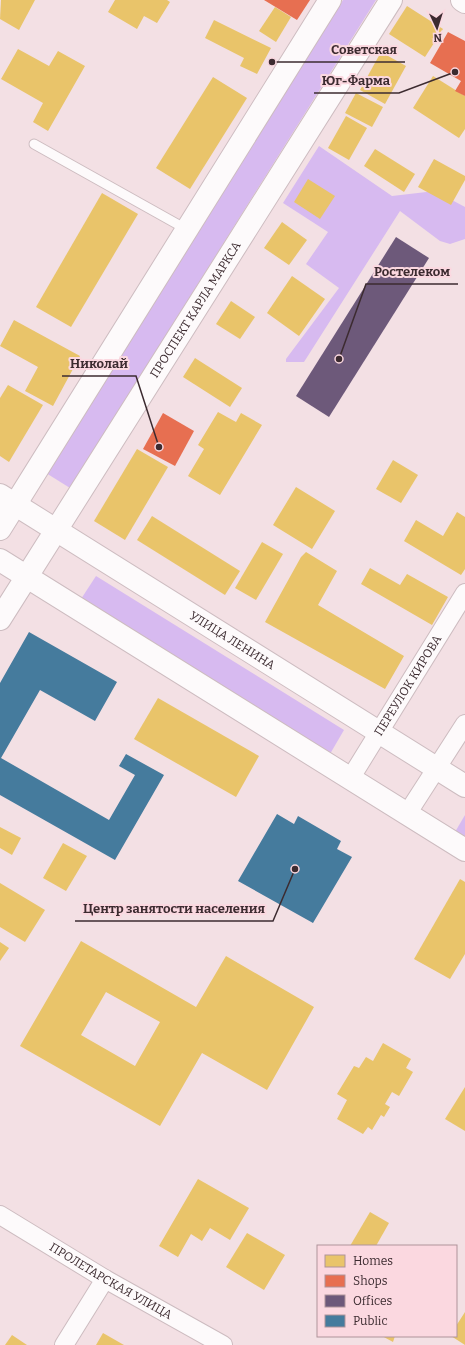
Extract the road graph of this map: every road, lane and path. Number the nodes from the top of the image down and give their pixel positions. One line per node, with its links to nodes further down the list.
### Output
1 (330, 0): 6 (main road)
2 (391, 0): 9 (main road, ПРОСПЕКТ КАРЛА МАРКСА)
3 (462, 0): 4 (main road)
4 (465, 2)
5 (34, 144): 6 (lane)
6 (186, 229): 7 (main road)
7 (8, 500): 8 (main road); 9 (main road, УЛИЦА ЛЕНИНА)
8 (0, 529)
9 (56, 531): 11 (main road, ПРОСПЕКТ КАРЛА МАРКСА); 15 (main road, УЛИЦА ЛЕНИНА)
10 (0, 560): 11 (main road)
11 (27, 576): 13 (main road, ПРОСПЕКТ КАРЛА МАРКСА); 17 (main road)
12 (465, 593): 15 (street, ПЕРЕУЛОК КИРОВА)
13 (0, 619)
14 (465, 724): 16 (street)
15 (378, 731): 16 (main road, УЛИЦА ЛЕНИНА); 17 (street, ПЕРЕУЛОК КИРОВА)
16 (437, 769): 18 (main road, УЛИЦА ЛЕНИНА); 19 (street)
17 (350, 779): 19 (main road)
18 (465, 786)
19 (407, 814): 20 (main road)
20 (465, 850)
21 (0, 1215): 22 (street, ПРОЛЕТАРСКАЯ УЛИЦА)
22 (105, 1279): 23 (street); 24 (street, ПРОЛЕТАРСКАЯ УЛИЦА)
23 (64, 1345)
24 (223, 1345)

